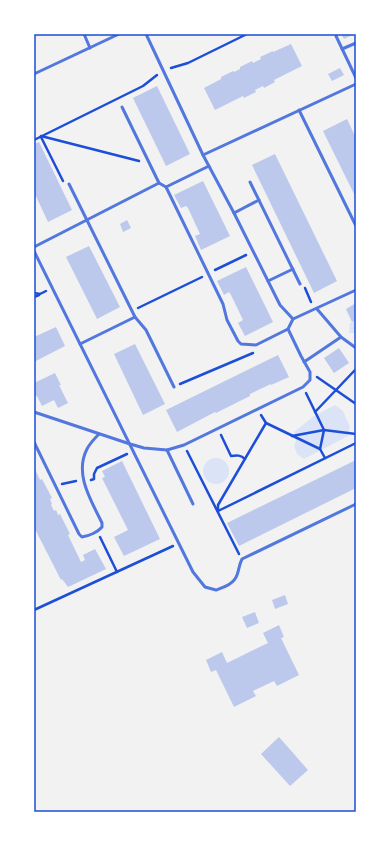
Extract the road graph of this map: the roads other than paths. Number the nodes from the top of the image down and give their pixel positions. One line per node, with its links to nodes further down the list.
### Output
1 (84, 34): 6 (lane)
2 (119, 34): 6 (lane)
3 (146, 34): 13 (lane)
4 (336, 36): 7 (lane)
5 (356, 42): 7 (lane)
6 (90, 48): 8 (lane)
7 (342, 49): 9 (lane)
8 (34, 74)
9 (356, 78)
10 (356, 84): 12 (lane)
11 (122, 107): 16 (lane)
12 (299, 110): 13 (lane); 22 (lane)
13 (203, 156): 14 (lane)
14 (209, 166): 18 (lane); 20 (lane)
15 (250, 182): 19 (lane)
16 (159, 183): 18 (lane); 21 (lane)
17 (69, 184): 21 (lane)
18 (166, 187): 32 (lane)
19 (259, 200): 20 (lane); 25 (lane)
20 (234, 212): 26 (lane)
21 (87, 220): 23 (lane); 30 (lane)
22 (356, 226)
23 (34, 247)
24 (34, 251): 34 (lane)
25 (293, 269): 26 (lane); 27 (lane)
26 (268, 281): 31 (lane)
27 (300, 284)
28 (356, 290): 29 (lane)
29 (316, 308): 31 (lane); 33 (lane)
30 (135, 317): 34 (lane); 37 (lane)
31 (293, 319): 32 (lane)
32 (288, 329): 36 (lane)
33 (341, 337): 35 (lane); 36 (lane)
34 (80, 344): 41 (lane)
35 (356, 348)
36 (304, 362): 42 (lane)
37 (174, 387)
38 (34, 412): 39 (lane)
39 (99, 434): 40 (lane); 41 (lane)
40 (34, 442)
41 (130, 444): 42 (lane); 44 (lane)
42 (167, 450): 43 (lane)
43 (193, 504)
44 (356, 504)

